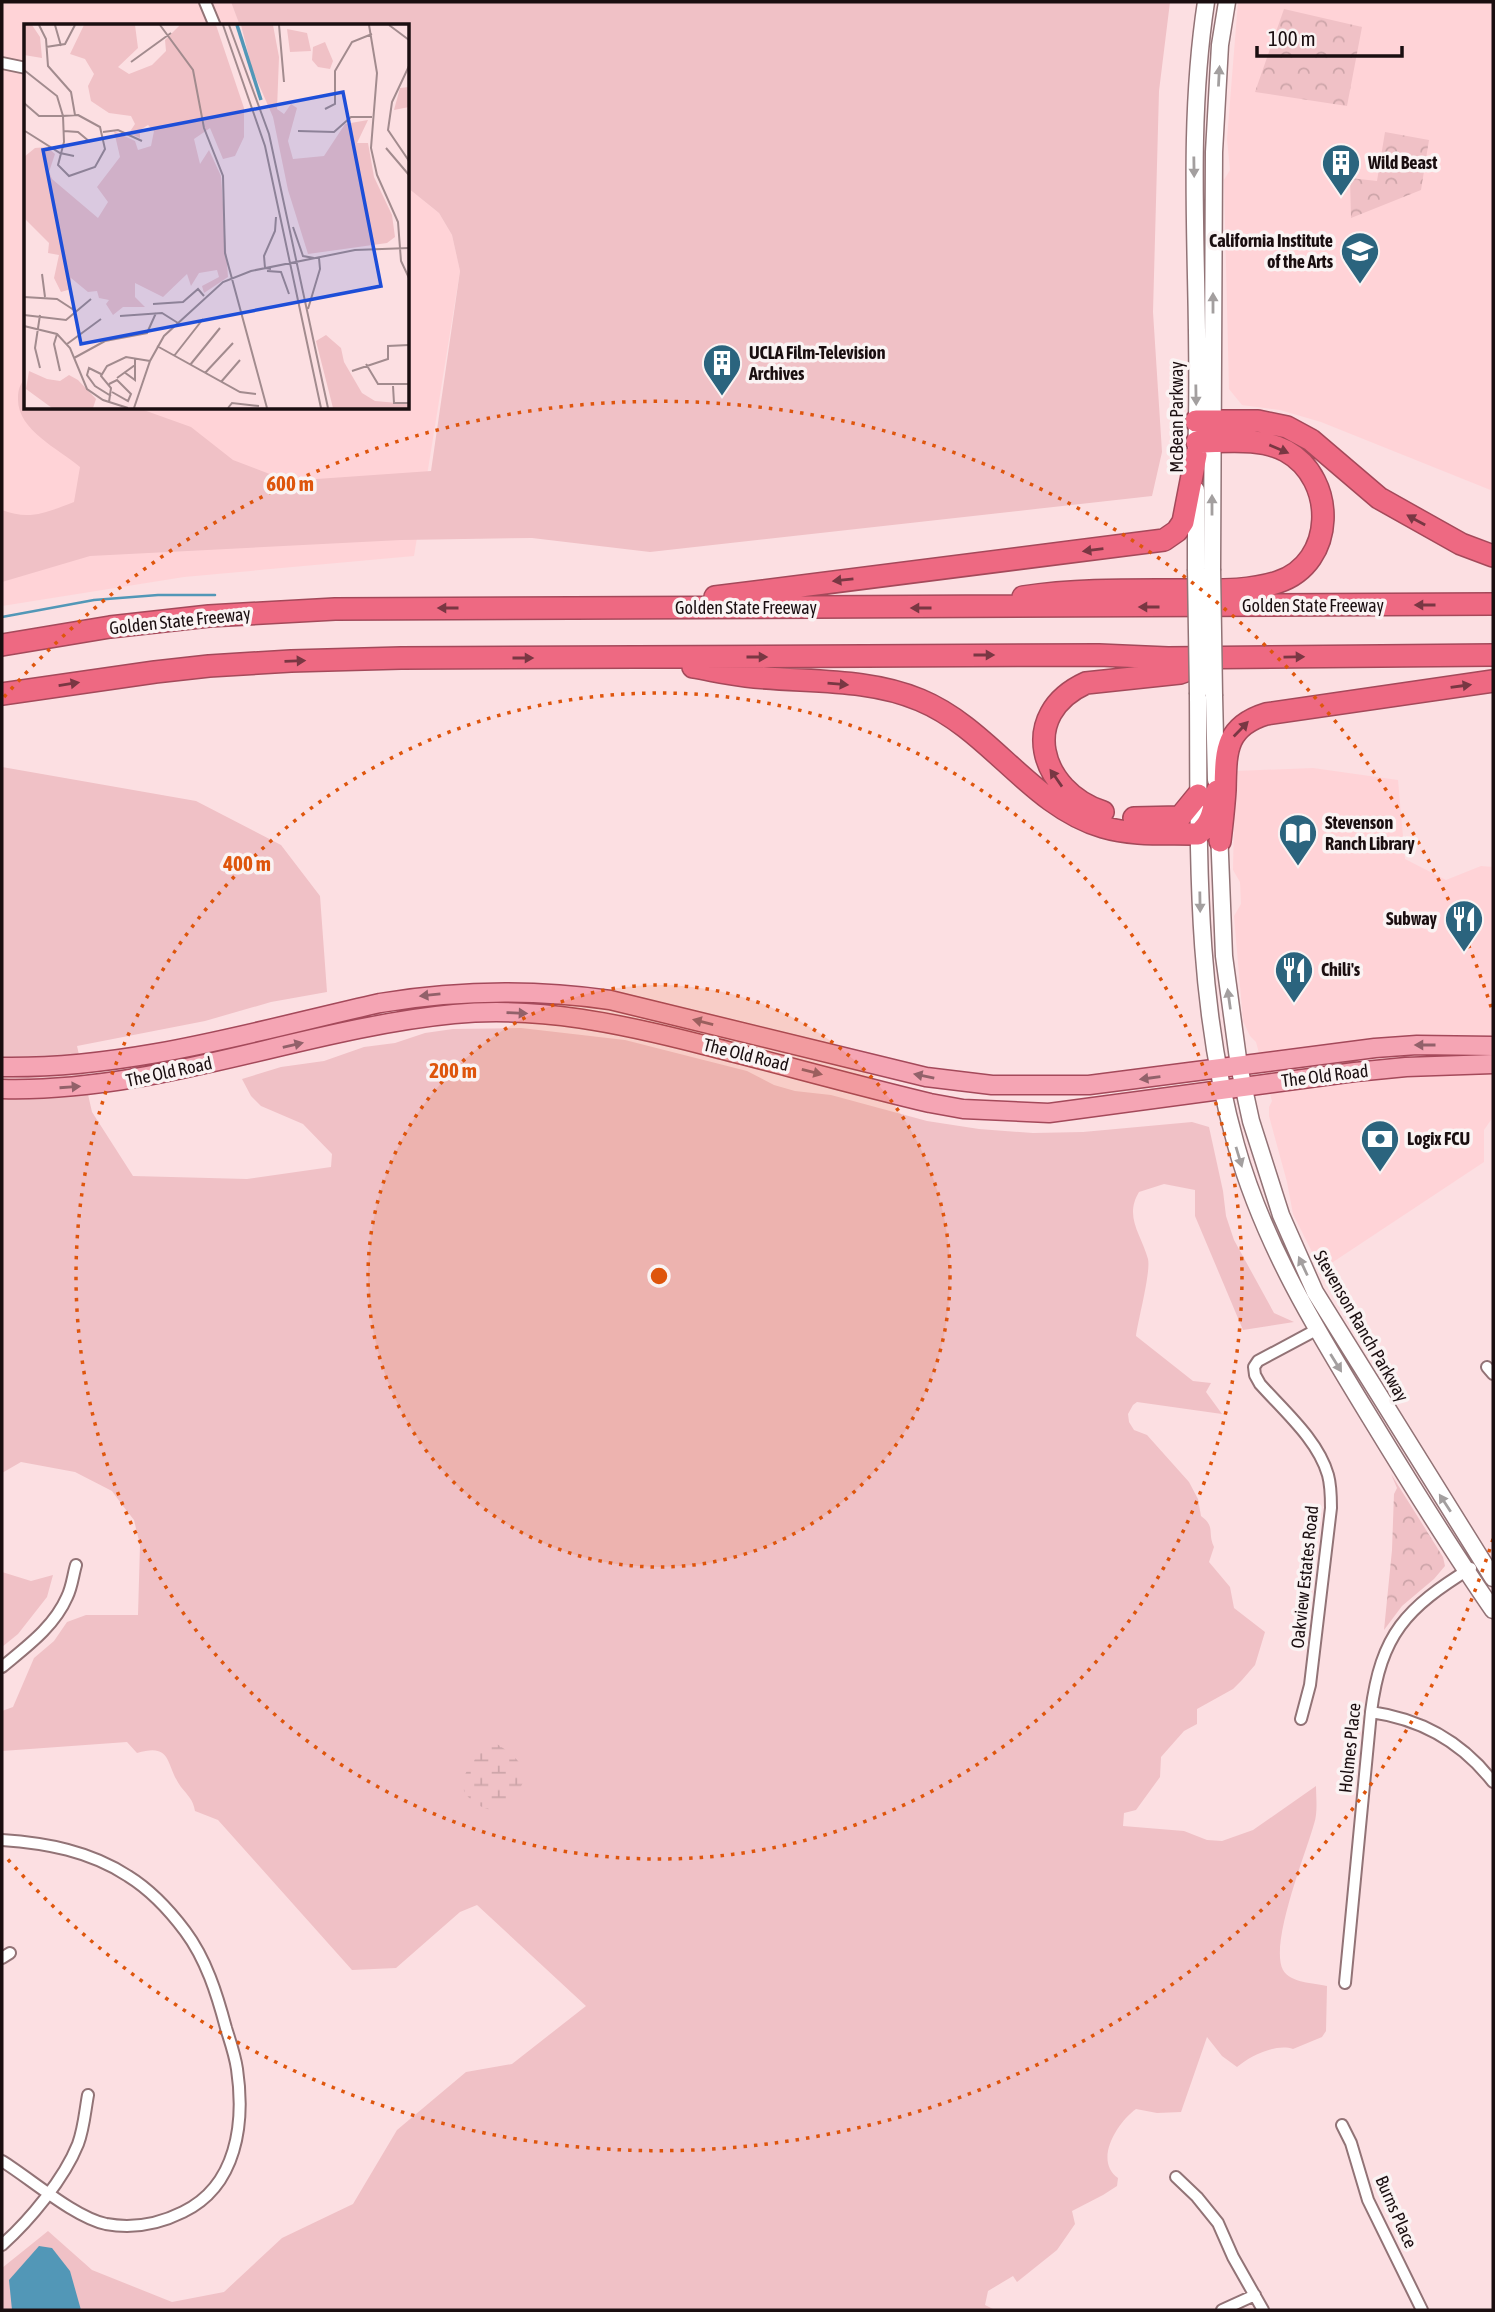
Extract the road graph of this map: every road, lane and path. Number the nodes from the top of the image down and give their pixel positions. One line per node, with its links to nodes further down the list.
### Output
1 (205, 2): 4 (street)
2 (1206, 2): 7 (main road, McBean Parkway)
3 (1227, 2): 8 (main road, McBean Parkway, one-way to 3)
4 (214, 24)
5 (2, 63): 6 (street)
6 (24, 68)
7 (1197, 93): 8 (main road); 9 (main road, McBean Parkway, one-way to 9)
8 (1214, 152): 9 (main road, McBean Parkway, one-way to 8)
9 (1203, 436): 10 (highway, one-way to 9); 12 (highway, one-way to 12); 13 (highway, one-way to 13); 20 (main road, McBean Parkway, bridge)
10 (1493, 556)
11 (1493, 604): 13 (highway, Golden State Freeway, one-way to 13)
12 (639, 608): 13 (highway, Golden State Freeway, one-way to 12); 14 (highway, Golden State Freeway, one-way to 14)
13 (953, 608)
14 (2, 645)
15 (1493, 655): 17 (highway, one-way to 15)
16 (640, 657): 17 (highway, one-way to 17); 19 (highway, one-way to 16); 21 (highway, one-way to 21)
17 (1226, 657): 20 (highway, one-way to 17)
18 (1493, 681): 22 (highway, one-way to 18)
19 (2, 694)
20 (1208, 793): 21 (highway); 22 (main road, Stevenson Ranch Parkway)
21 (1198, 834): 27 (main road, one-way to 27)
22 (1220, 841): 25 (main road, Stevenson Ranch Parkway, one-way to 22)
23 (1493, 1046): 25 (main road, The Old Road, one-way to 25)
24 (1493, 1064): 28 (main road, The Old Road)
25 (1239, 1066): 27 (main road, The Old Road); 28 (main road, Stevenson Ranch Parkway)
26 (2, 1067): 27 (main road, The Old Road, one-way to 26)
27 (1218, 1069): 30 (main road)
28 (1243, 1088): 30 (main road, The Old Road); 32 (main road, Stevenson Ranch Parkway, one-way to 28)
29 (2, 1089): 30 (main road, The Old Road, one-way to 30)
30 (1223, 1091): 31 (main road, one-way to 31)
31 (1316, 1330): 34 (main road, one-way to 34); 39 (street, Oakview Estates Road)
32 (1482, 1561): 34 (street, Holmes Place); 35 (main road, Stevenson Ranch Parkway)
33 (76, 1565): 37 (street)
34 (1466, 1571): 36 (main road); 38 (street, Holmes Place)
35 (1493, 1578)
36 (1493, 1610)
37 (2, 1667)
38 (1371, 1712): 40 (street); 42 (street, Holmes Place)
39 (1301, 1718)
40 (1493, 1782)
41 (2, 1840): 47 (street)
42 (1345, 1983)
43 (88, 2095): 47 (street)
44 (1342, 2125): 52 (street, Burns Place)
45 (2, 2161): 47 (street)
46 (1176, 2177): 49 (street)
47 (48, 2192): 48 (street)
48 (2, 2245)
49 (1255, 2295): 50 (street); 51 (street)
50 (1222, 2310)
51 (1263, 2310)
52 (1422, 2310)

